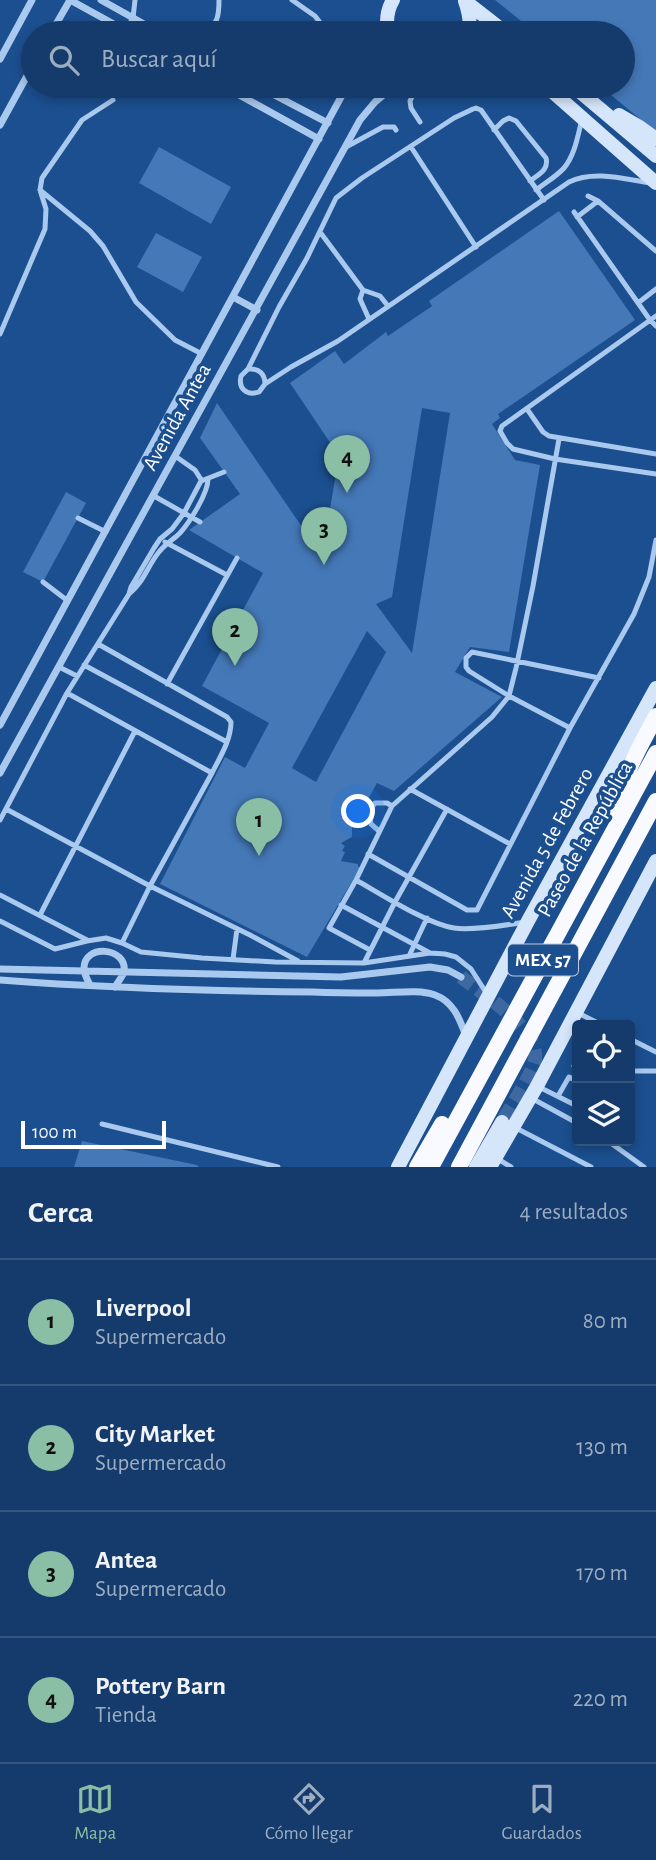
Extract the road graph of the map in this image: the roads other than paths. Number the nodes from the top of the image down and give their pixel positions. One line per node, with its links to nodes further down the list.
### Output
1 (32, 0): 19 (street)
2 (70, 0): 10 (street); 11 (street)
3 (100, 0): 9 (street)
4 (135, 0): 9 (lane)
5 (219, 0): 14 (lane)
6 (292, 0): 15 (lane)
7 (464, 1): 17 (main road); 18 (main road)
8 (390, 2): 16 (main road)
9 (133, 18): 12 (lane); 13 (street)
10 (58, 21)
11 (107, 21)
12 (132, 21)
13 (138, 21)
14 (217, 21)
15 (318, 21)
16 (387, 21)
17 (470, 21)
18 (490, 21)
19 (0, 59)
20 (21, 87): 33 (street)
21 (245, 98): 36 (street)
22 (280, 98): 32 (street)
23 (341, 98): 32 (street, Avenida Antea)
24 (380, 98): 38 (street, Avenida Antea)
25 (410, 98): 31 (lane)
26 (559, 98): 30 (main road)
27 (588, 98): 29 (main road)
28 (113, 100): 43 (lane)
29 (593, 102): 37 (main road); 40 (main road)
30 (582, 118): 42 (main road); 44 (lane)
31 (420, 122)
32 (328, 123): 36 (street, Avenida Antea)
33 (0, 125)
34 (397, 130): 38 (lane)
35 (494, 130): 39 (lane); 41 (lane); 41 (lane)
36 (319, 139): 53 (street, Avenida Antea)
37 (656, 139)
38 (346, 147): 56 (street, Avenida Antea)
39 (411, 147): 48 (lane); 49 (lane)
40 (656, 156)
41 (530, 181): 44 (lane)
42 (656, 183): 46 (lane)
43 (40, 190): 61 (lane); 62 (lane)
44 (536, 190): 46 (lane)
45 (588, 196): 47 (lane)
46 (544, 200): 49 (lane)
47 (598, 201): 50 (lane); 54 (lane)
48 (320, 232): 52 (lane); 63 (lane)
49 (476, 247): 55 (lane)
50 (656, 251)
51 (656, 289): 54 (lane)
52 (363, 290): 55 (lane); 58 (lane)
53 (233, 297): 56 (street); 62 (street, Avenida Antea)
54 (638, 303): 59 (lane)
55 (388, 306): 58 (lane)
56 (257, 310): 68 (street, Avenida Antea)
57 (656, 316): 59 (lane)
58 (369, 319): 64 (lane)
59 (650, 320): 60 (lane); 65 (lane)
60 (656, 326)
61 (0, 334)
62 (202, 354): 78 (street, Avenida Antea)
63 (248, 369): 64 (lane); 64 (lane)
64 (265, 384)
65 (527, 409): 66 (lane); 69 (lane)
66 (559, 439): 67 (lane); 69 (lane)
67 (656, 454)
68 (175, 456): 72 (lane); 73 (street, Avenida Antea)
69 (555, 458): 71 (lane); 88 (lane)
70 (224, 472): 72 (lane)
71 (656, 474)
72 (206, 481): 74 (lane); 75 (lane)
73 (154, 496): 74 (lane); 90 (street, Avenida Antea)
74 (184, 513): 75 (lane); 79 (lane)
75 (191, 517): 77 (lane); 81 (lane)
76 (78, 518): 78 (lane)
77 (200, 522)
78 (106, 532): 86 (street, Avenida Antea)
79 (160, 539): 81 (lane); 85 (lane)
80 (656, 540): 92 (lane)
81 (167, 543): 83 (lane); 85 (lane)
82 (237, 558): 83 (lane)
83 (227, 575): 93 (lane)
84 (43, 582): 86 (lane)
85 (129, 594): 87 (lane)
86 (68, 601): 98 (street, Avenida Antea)
87 (98, 644): 89 (lane); 93 (lane)
88 (518, 660): 92 (lane); 96 (lane); 96 (lane)
89 (84, 665): 91 (lane); 101 (lane)
90 (59, 667): 91 (lane); 103 (street, Avenida Antea)
91 (77, 676): 95 (lane)
92 (599, 678): 99 (lane)
93 (167, 684): 101 (lane)
94 (656, 688): 126 (main road, Avenida 5 de Febrero)
95 (67, 693): 100 (lane); 108 (lane)
96 (509, 696): 99 (lane); 105 (lane)
97 (656, 716): 111 (highway)
98 (0, 725)
99 (570, 728): 113 (lane)
100 (135, 731): 104 (lane); 114 (lane)
101 (227, 742): 104 (lane)
102 (656, 753): 111 (highway, Paseo de la República / MEX 57)
103 (0, 771)
104 (212, 773): 119 (lane)
105 (410, 789): 107 (lane); 109 (lane)
106 (656, 801): 168 (highway, Paseo de la República / MEX 57)
107 (392, 806): 112 (lane); 112 (lane)
108 (6, 809): 110 (lane); 114 (lane)
109 (447, 809): 113 (lane); 117 (lane)
110 (0, 820)
111 (617, 823): 151 (highway, Paseo de la República / MEX 57)
112 (379, 831): 115 (lane)
113 (510, 844): 117 (lane)
114 (76, 846): 119 (lane); 123 (lane)
115 (368, 854): 117 (lane); 118 (lane)
116 (656, 861): 146 (main road)
117 (408, 877): 121 (lane)
118 (356, 880): 121 (lane); 122 (lane)
119 (150, 886): 128 (lane); 130 (lane)
120 (0, 895): 123 (lane)
121 (395, 902): 124 (lane); 127 (lane)
122 (341, 905): 127 (lane); 132 (lane)
123 (40, 915): 129 (lane)
124 (428, 918): 126 (lane); 131 (lane)
125 (0, 921): 129 (lane)
126 (528, 921): 145 (main road, Avenida 5 de Febrero)
127 (381, 927): 131 (lane); 132 (lane)
128 (237, 929): 135 (lane); 136 (lane)
129 (87, 941): 130 (lane)
130 (122, 943): 135 (lane)
131 (415, 945): 133 (lane); 134 (lane)
132 (370, 950): 137 (lane)
133 (430, 953): 134 (lane); 145 (lane)
134 (409, 956): 137 (lane)
135 (233, 959): 136 (lane)
136 (300, 962): 137 (lane)
137 (364, 963)
138 (0, 969): 139 (street)
139 (83, 970): 140 (street); 140 (street); 143 (street)
140 (124, 972): 141 (street); 144 (street)
141 (461, 977)
142 (0, 980): 143 (street)
143 (90, 985): 144 (street)
144 (115, 987): 148 (street)
145 (488, 996): 148 (main road, Avenida 5 de Febrero)
146 (575, 1012): 147 (lane); 156 (main road)
147 (592, 1020)
148 (467, 1037): 165 (main road, Avenida 5 de Febrero)
149 (635, 1042): 150 (lane)
150 (656, 1052)
151 (491, 1053): 166 (highway); 167 (highway, Paseo de la República / MEX 57)
152 (656, 1063): 154 (lane)
153 (635, 1070): 154 (lane)
154 (655, 1071)
155 (572, 1079): 157 (lane)
156 (533, 1092): 157 (lane); 159 (lane); 160 (main road)
157 (558, 1096): 158 (lane)
158 (572, 1103)
159 (572, 1119)
160 (508, 1124): 163 (main road); 169 (main road); 171 (lane)
161 (102, 1125): 164 (lane)
162 (615, 1146): 172 (lane)
163 (493, 1162): 170 (lane)
164 (278, 1167)
165 (398, 1167)
166 (416, 1167)
167 (431, 1167)
168 (459, 1167)
169 (476, 1167)
170 (511, 1167)
171 (591, 1167)
172 (644, 1167)

